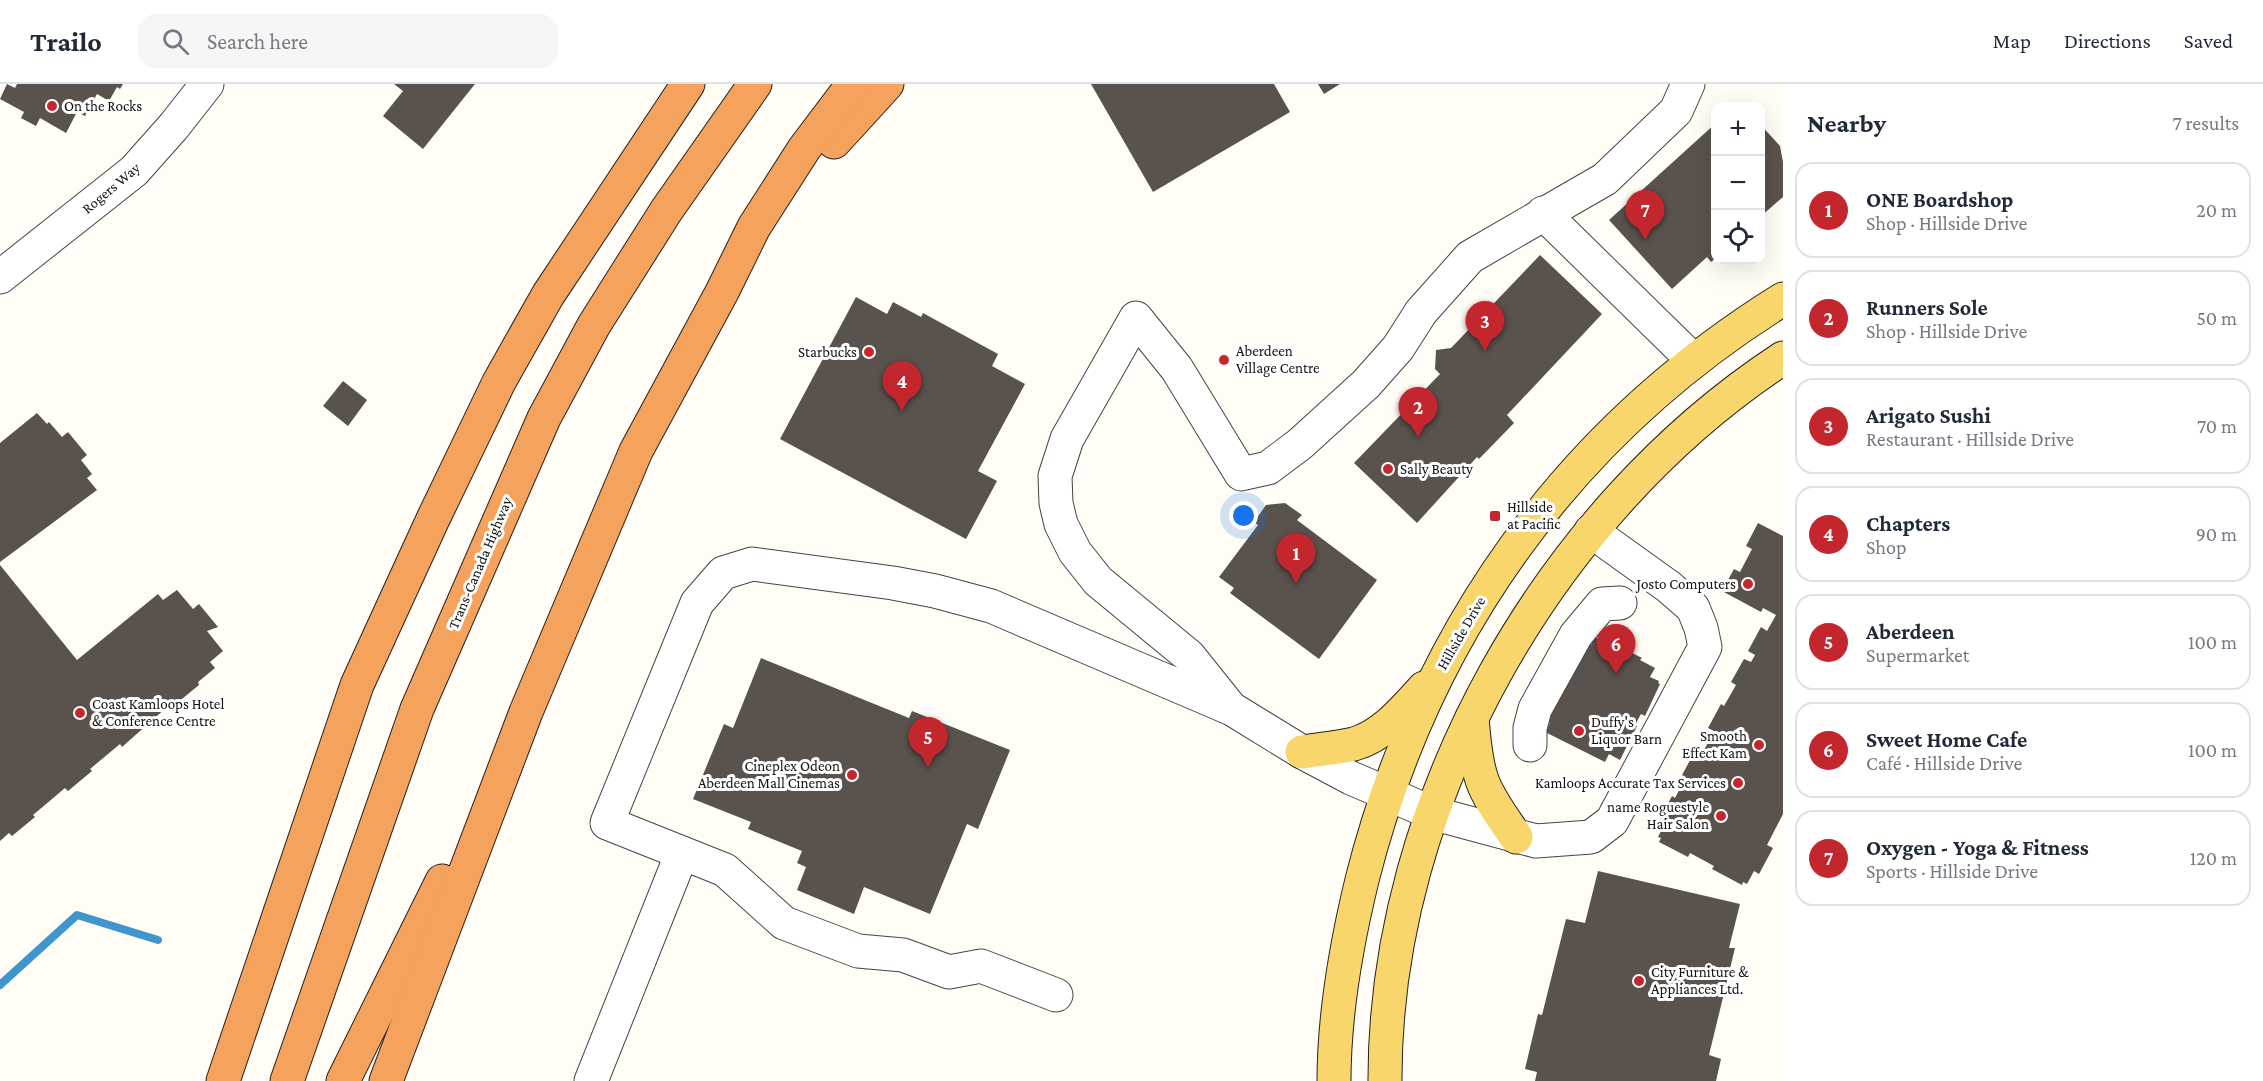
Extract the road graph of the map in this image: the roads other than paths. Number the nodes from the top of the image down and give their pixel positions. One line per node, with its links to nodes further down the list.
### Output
1 (207, 84): 8 (street, Rogers Way)
2 (687, 84): 26 (highway)
3 (755, 84): 27 (highway, Trans-Canada Highway)
4 (853, 84): 9 (highway)
5 (887, 84): 9 (highway)
6 (1688, 84): 7 (street)
7 (1544, 213): 12 (street); 16 (street)
8 (0, 277)
9 (722, 292): 17 (highway)
10 (1783, 299): 12 (main road, Hillside Drive)
11 (1783, 358): 13 (main road)
12 (1694, 361): 15 (main road, Hillside Drive)
13 (1591, 531): 18 (main road); 23 (street)
14 (1620, 603): 19 (street)
15 (1439, 670): 20 (main road); 21 (main road, Hillside Drive)
16 (1232, 709): 20 (street); 24 (street)
17 (526, 712): 28 (highway); 29 (highway)
18 (1472, 716): 22 (main road); 23 (main road)
19 (1530, 745)
20 (1302, 752): 21 (street)
21 (1386, 795): 22 (street); 31 (main road, Hillside Drive)
22 (1432, 813): 23 (street); 32 (main road)
23 (1516, 837)
24 (682, 853): 25 (street); 30 (street)
25 (1056, 995)
26 (223, 1073)
27 (287, 1081)
28 (342, 1081)
29 (386, 1081)
30 (591, 1081)
31 (1335, 1081)
32 (1384, 1081)

